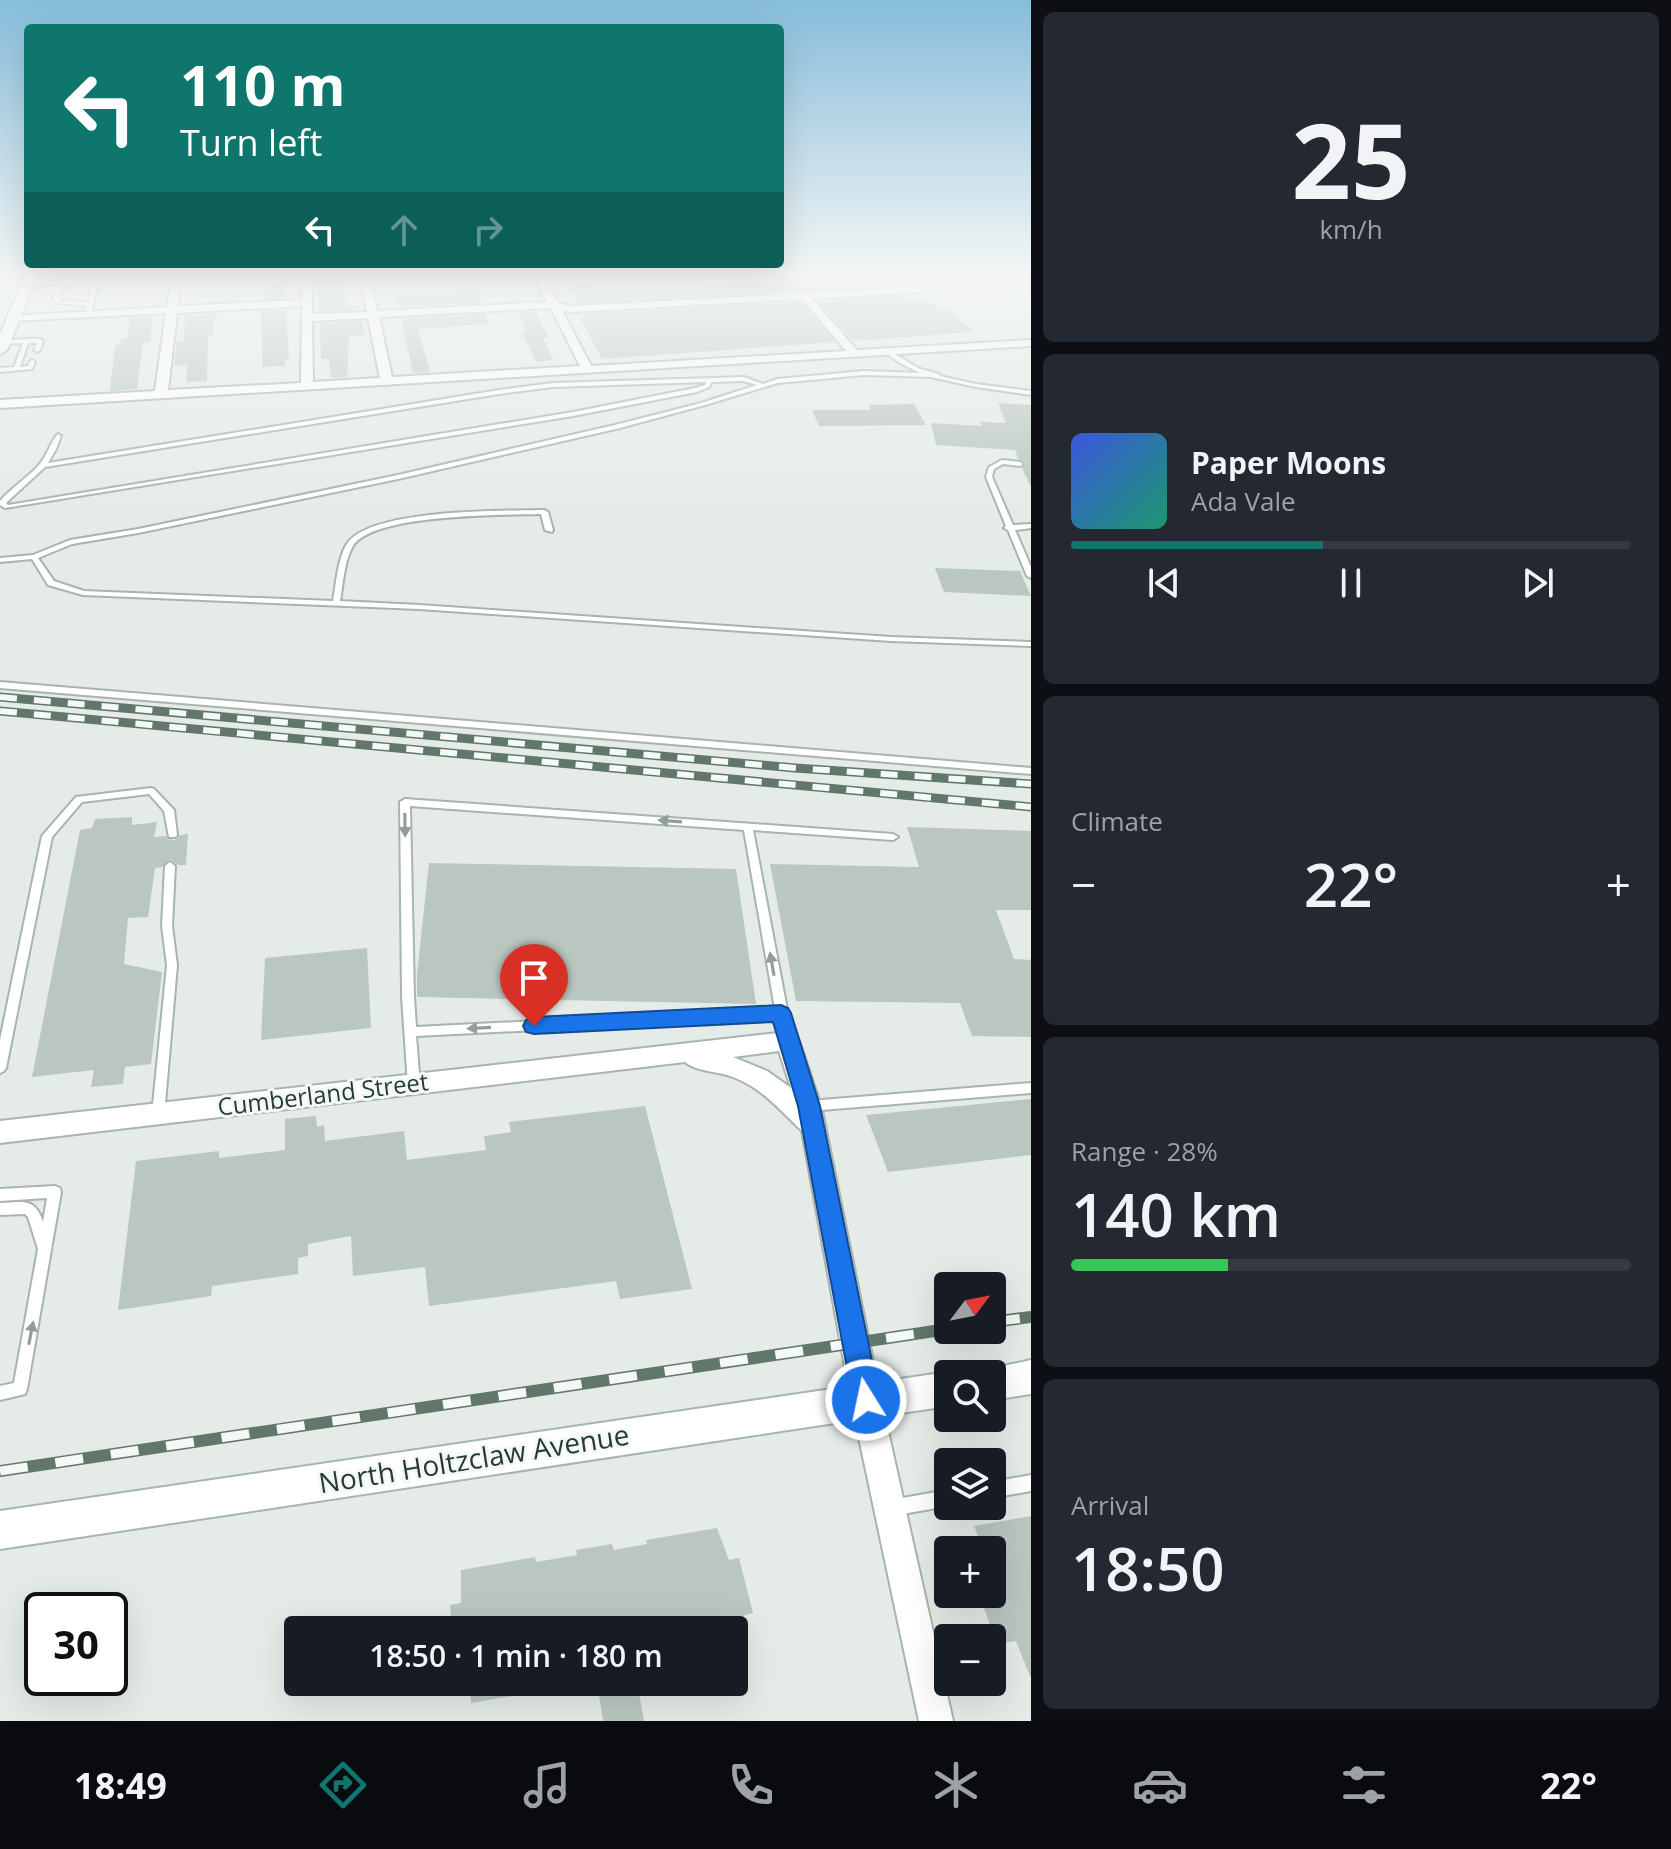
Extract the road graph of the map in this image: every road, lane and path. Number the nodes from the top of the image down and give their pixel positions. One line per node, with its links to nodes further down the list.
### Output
1 (21, 354): 9 (lane)
2 (166, 354): 18 (street)
3 (307, 354): 16 (street)
4 (380, 354): 14 (street)
5 (580, 354): 11 (street)
6 (850, 354): 11 (street)
7 (890, 354): 12 (lane)
8 (32, 362): 9 (lane)
9 (16, 369): 10 (lane)
10 (0, 370)
11 (588, 370): 14 (street)
12 (937, 375): 15 (lane); 17 (lane)
13 (710, 380): 15 (lane); 22 (lane); 22 (lane)
14 (387, 382): 16 (street)
15 (761, 385): 26 (lane)
16 (307, 388): 18 (street)
17 (1031, 393)
18 (161, 395): 19 (street)
19 (0, 404)
20 (58, 436): 22 (lane)
21 (1020, 464): 24 (lane)
22 (45, 465)
23 (1031, 526): 24 (lane)
24 (1008, 528): 28 (lane)
25 (549, 530): 30 (lane)
26 (34, 557): 27 (lane); 30 (lane)
27 (0, 560)
28 (1028, 564): 29 (lane)
29 (1031, 576)
30 (336, 604): 31 (lane)
31 (1031, 644)
32 (0, 685): 33 (lane)
33 (1031, 771)
34 (748, 827): 36 (lane); 38 (lane, one-way to 34); 39 (lane, one-way to 39)
35 (172, 835): 42 (lane)
36 (893, 837)
37 (170, 866): 45 (lane)
38 (781, 1013): 39 (lane, one-way to 39); 40 (lane)
39 (410, 1032): 43 (lane)
40 (787, 1041): 41 (street, Cumberland Street); 46 (street)
41 (647, 1057): 43 (street, Cumberland Street); 46 (street, Cumberland Street)
42 (0, 1068)
43 (414, 1085): 45 (street, Cumberland Street)
44 (1031, 1088): 46 (lane)
45 (158, 1115): 47 (street, Cumberland Street)
46 (811, 1117): 55 (street)
47 (0, 1132)
48 (0, 1195): 50 (lane)
49 (0, 1209): 50 (lane)
50 (46, 1252): 54 (lane, one-way to 50)
51 (1031, 1377): 52 (main road)
52 (1006, 1381)
53 (934, 1391): 55 (main road, North Holtzclaw Avenue)
54 (0, 1393)
55 (866, 1400): 59 (street); 60 (main road, North Holtzclaw Avenue)
56 (1031, 1483): 57 (lane)
57 (1006, 1487)
58 (934, 1500): 59 (lane)
59 (890, 1508): 61 (street)
60 (0, 1530)
61 (936, 1721)

